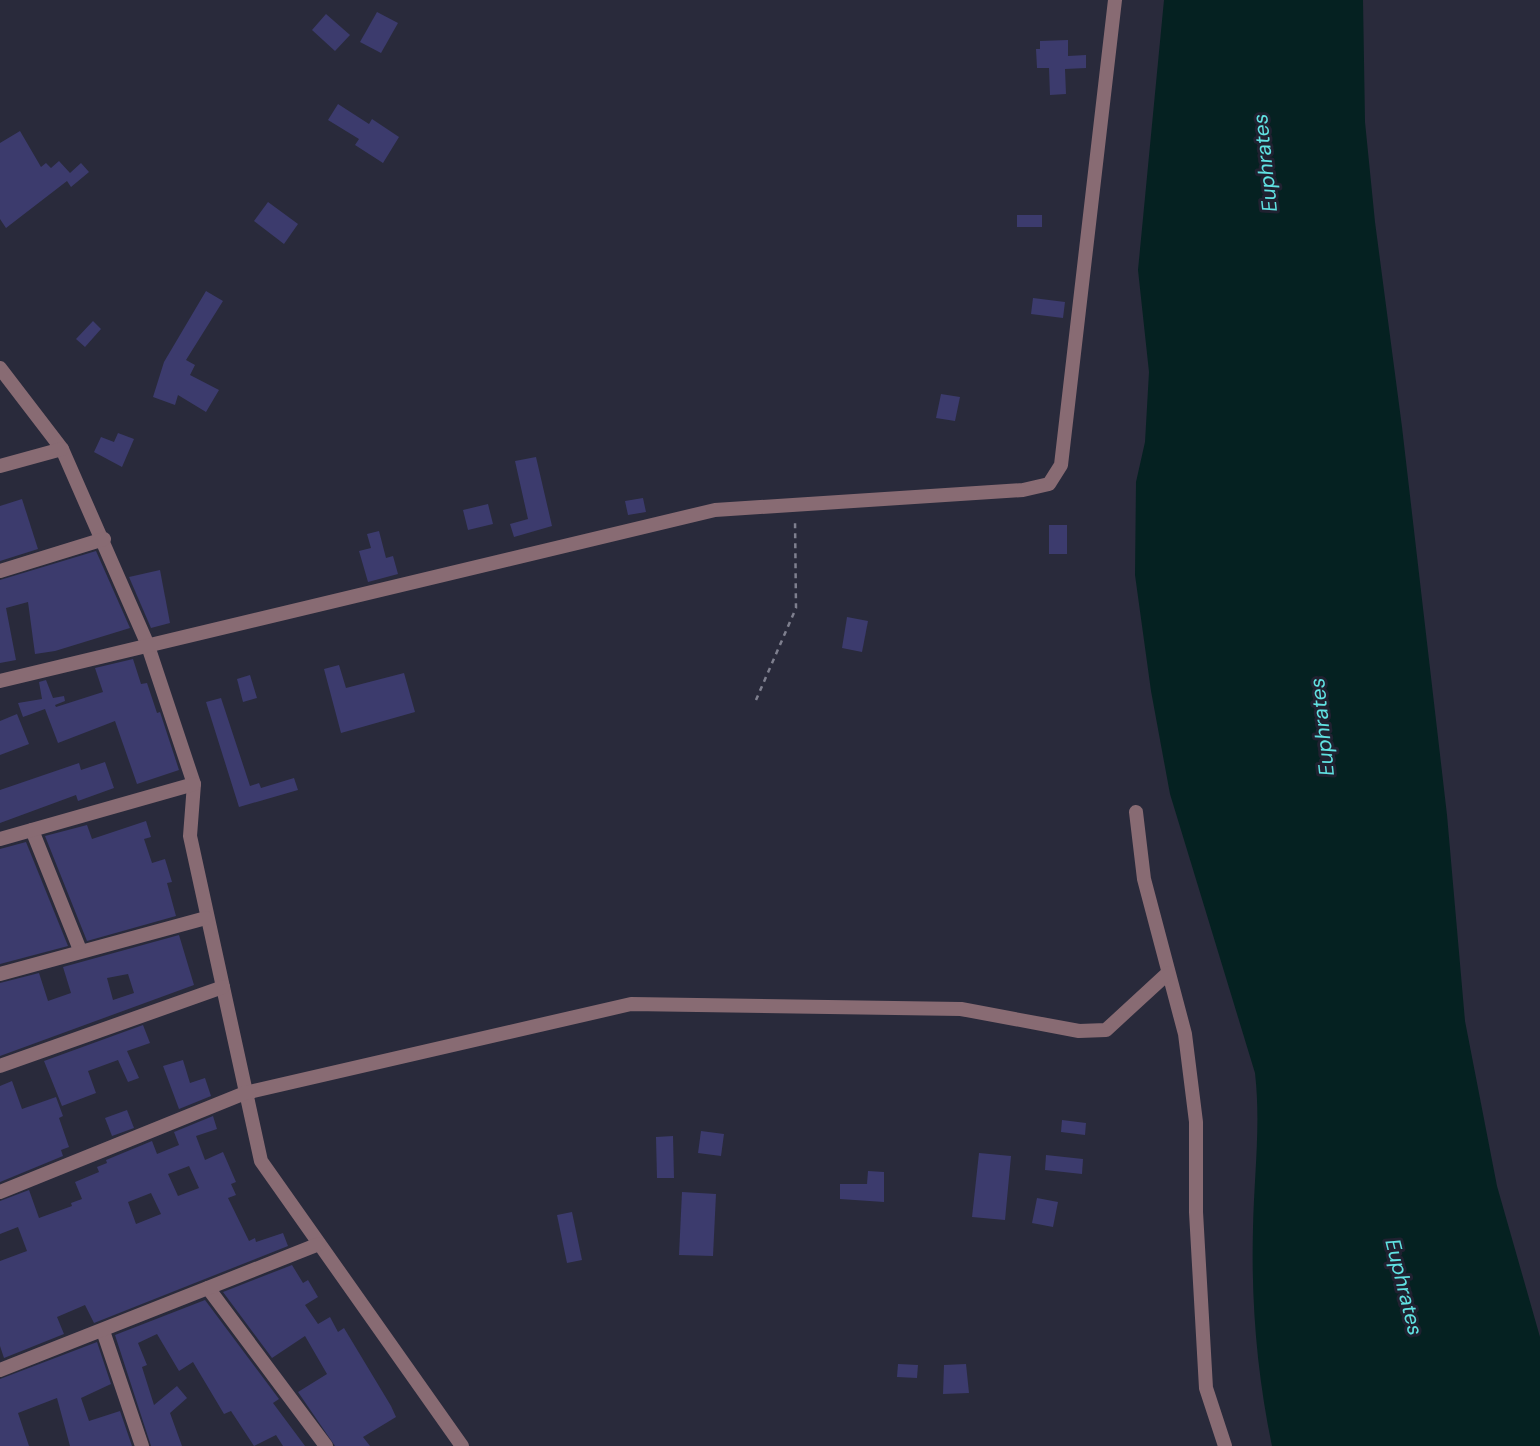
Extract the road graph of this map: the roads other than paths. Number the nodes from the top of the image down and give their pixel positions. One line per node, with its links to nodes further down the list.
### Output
1 (1115, 0): 7 (street)
2 (0, 368): 3 (street)
3 (62, 449): 4 (street); 5 (street)
4 (0, 466)
5 (104, 539): 6 (street); 7 (street)
6 (0, 570)
7 (148, 643): 8 (street); 9 (street)
8 (0, 681)
9 (194, 783): 11 (street); 13 (street)
10 (1136, 812): 15 (street)
11 (32, 830): 12 (street); 14 (street)
12 (0, 839)
13 (206, 918): 14 (street); 17 (street)
14 (80, 950): 16 (street)
15 (1168, 973): 19 (street); 28 (street)
16 (0, 974)
17 (223, 987): 18 (street); 19 (street)
18 (0, 1066)
19 (246, 1093): 20 (street); 21 (street)
20 (0, 1192)
21 (319, 1244): 22 (street); 27 (street)
22 (208, 1288): 23 (street); 26 (street)
23 (103, 1331): 24 (street); 25 (street)
24 (0, 1370)
25 (142, 1446)
26 (326, 1446)
27 (462, 1446)
28 (1225, 1446)

